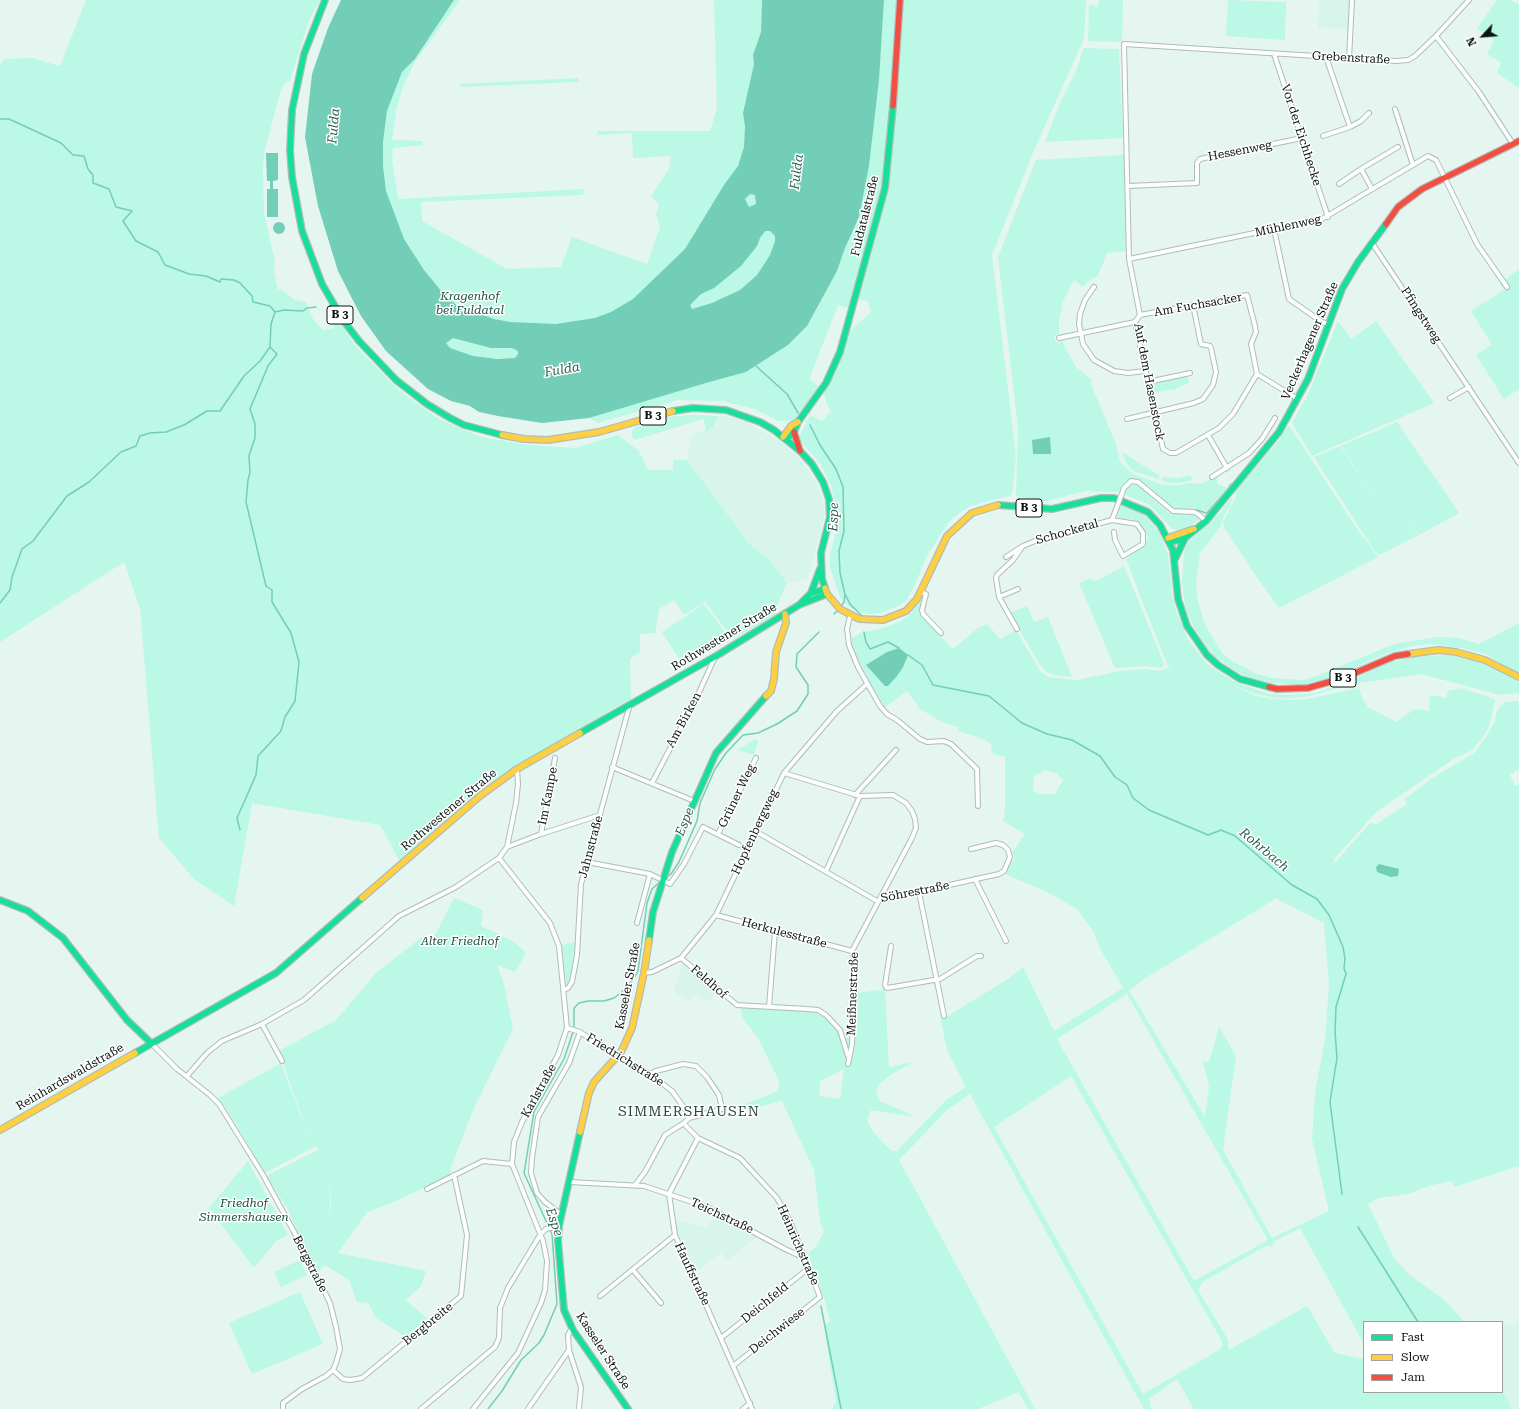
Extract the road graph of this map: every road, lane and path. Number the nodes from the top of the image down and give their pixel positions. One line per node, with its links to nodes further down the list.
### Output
1 (325, 0): 49 (main road, B 3)
2 (900, 0): 46 (main road, Fuldatalstraße)
3 (1352, 0): 9 (street)
4 (1469, 0): 5 (street, Grebenstraße)
5 (1436, 36): 9 (street, Grebenstraße); 16 (street)
6 (1124, 44): 7 (street, Grebenstraße); 22 (street, Auf dem Hasenstock)
7 (1274, 54): 8 (street, Grebenstraße); 14 (street, Vor der Eichhecke)
8 (1326, 57): 9 (street, Grebenstraße); 12 (street)
9 (1349, 59)
10 (1395, 109): 18 (street)
11 (1369, 113): 12 (street)
12 (1350, 127): 13 (street)
13 (1323, 136)
14 (1302, 138): 22 (street, Hessenweg); 24 (street, Vor der Eichhecke)
15 (1519, 141): 16 (main road, Veckerhagener Straße)
16 (1513, 144): 20 (main road, Veckerhagener Straße)
17 (1398, 147): 19 (street)
18 (1412, 165): 20 (street, Mühlenweg); 23 (street, Mühlenweg)
19 (1361, 169): 21 (street); 23 (street)
20 (1445, 177): 26 (main road, Veckerhagener Straße); 29 (street)
21 (1339, 184)
22 (1128, 186): 27 (street, Auf dem Hasenstock)
23 (1372, 189): 24 (street, Mühlenweg)
24 (1328, 217): 25 (street, Mühlenweg)
25 (1274, 229): 27 (street, Mühlenweg); 33 (street)
26 (1372, 243): 33 (main road, Veckerhagener Straße); 40 (street, Pfingstweg)
27 (1129, 258): 31 (street, Auf dem Hasenstock)
28 (1094, 287): 34 (street)
29 (1507, 287)
30 (1193, 305): 31 (street, Am Fuchsacker); 38 (street, Am Fuchsacker); 43 (street)
31 (1140, 315): 32 (street, Auf dem Hasenstock)
32 (1135, 322): 34 (street); 36 (street, Auf dem Hasenstock)
33 (1329, 324): 42 (main road, Veckerhagener Straße)
34 (1080, 333): 35 (street); 36 (street)
35 (1059, 338)
36 (1146, 371): 39 (street, Auf dem Hasenstock)
37 (1190, 373): 39 (street)
38 (1257, 374): 42 (street); 48 (street, Auf dem Hasenstock)
39 (1148, 382): 43 (street, Auf dem Hasenstock)
40 (1469, 387): 41 (street); 51 (street, Pfingstweg)
41 (1450, 398)
42 (1298, 399): 55 (main road, Veckerhagener Straße)
43 (1154, 412): 45 (street); 48 (street, Auf dem Hasenstock)
44 (1275, 418): 52 (street)
45 (1127, 419)
46 (798, 422): 47 (main road, Fuldatalstraße); 49 (main road, Fuldatalstraße)
47 (794, 432): 49 (main road); 50 (main road)
48 (1208, 435): 52 (street)
49 (783, 437): 50 (main road, B 3)
50 (800, 451): 63 (main road, B 3)
51 (1519, 463)
52 (1227, 468): 53 (street)
53 (1212, 477)
54 (1112, 520): 55 (street, Schocketal, bridge); 57 (street, Schocketal); 60 (street, Schocketal)
55 (1206, 521): 56 (main road, Veckerhagener Straße)
56 (1194, 529): 58 (main road, Veckerhagener Straße); 59 (main road, Veckerhagener Straße)
57 (1114, 532)
58 (1185, 538): 59 (main road); 62 (main road, Veckerhagener Straße)
59 (1169, 539): 62 (main road, B 3); 65 (main road, B 3)
60 (1023, 546): 61 (street, Schocketal); 68 (street, Schocketal)
61 (1006, 557)
62 (1175, 559): 75 (main road, B 3)
63 (820, 569): 66 (main road); 67 (main road, B 3)
64 (1018, 589): 68 (street)
65 (921, 592): 71 (main road, B 3); 73 (street)
66 (811, 593): 67 (main road); 69 (main road, Rothwestener Straße)
67 (827, 594): 69 (main road, Rothwestener Straße); 71 (main road, B 3)
68 (1000, 597): 72 (street, Schocketal)
69 (799, 605): 70 (main road, Rothwestener Straße)
70 (785, 614): 74 (main road, Rothwestener Straße); 86 (main road, Kasseler Straße)
71 (850, 616): 76 (street)
72 (1017, 629)
73 (941, 634)
74 (716, 656): 77 (main road, Rothwestener Straße); 84 (street, Am Birken)
75 (1519, 678)
76 (868, 684): 83 (street, Hopfenbergweg); 87 (street)
77 (630, 704): 81 (street, Jahnstraße); 82 (main road, Rothwestener Straße)
78 (896, 750): 85 (street)
79 (555, 758): 90 (street, Im Kampe)
80 (756, 758): 91 (street, Grüner Weg)
81 (612, 767): 84 (street); 88 (street, Jahnstraße)
82 (517, 769): 93 (street); 120 (main road, Rothwestener Straße)
83 (784, 773): 85 (street, Meißnerstraße); 89 (street, Hopfenbergweg)
84 (652, 783): 86 (street)
85 (857, 795): 97 (street); 103 (street, Meißnerstraße)
86 (694, 801): 100 (main road, Kasseler Straße)
87 (978, 806)
88 (600, 815): 90 (street, Im Kampe); 96 (street, Jahnstraße)
89 (755, 831): 97 (street, Söhrestraße); 104 (street, Hopfenbergweg)
90 (541, 834): 93 (street, Im Kampe)
91 (718, 834): 92 (street, Grüner Weg); 100 (street, Grüner Weg)
92 (739, 845)
93 (507, 847): 95 (street)
94 (971, 849): 99 (street, Söhrestraße)
95 (499, 858): 114 (street, Karlstraße); 117 (street)
96 (587, 862): 98 (street); 114 (street, Jahnstraße)
97 (826, 871): 103 (street, Söhrestraße)
98 (650, 874): 100 (street); 105 (street)
99 (975, 879): 101 (street, Söhrestraße); 107 (street)
100 (662, 882): 112 (main road, Kasseler Straße)
101 (919, 892): 103 (street, Söhrestraße); 113 (street)
102 (0, 900): 120 (main road)
103 (877, 901): 109 (street, Meißnerstraße)
104 (716, 915): 106 (street, Herkulesstraße); 111 (street, Hopfenbergweg)
105 (637, 923)
106 (774, 930): 109 (street, Herkulesstraße); 115 (street)
107 (1006, 941)
108 (891, 946): 113 (street)
109 (852, 951): 123 (street, Meißnerstraße)
110 (981, 956): 113 (street)
111 (681, 958): 112 (street, Hopfenbergweg); 115 (street, Feldhof)
112 (644, 974): 121 (main road, Kasseler Straße)
113 (937, 980): 116 (street)
114 (564, 990): 118 (street, Karlstraße)
115 (769, 1007): 123 (street)
116 (944, 1016)
117 (262, 1024): 122 (street); 126 (street)
118 (567, 1028): 119 (street, Friedrichstraße); 131 (street, Karlstraße)
119 (580, 1032): 121 (street, Friedrichstraße); 137 (street)
120 (151, 1043): 126 (street, Bergstraße); 129 (main road, Reinhardswaldstraße)
121 (618, 1057): 125 (street, Friedrichstraße); 133 (main road, Kasseler Straße)
122 (282, 1061)
123 (848, 1064): 124 (street, Meißnerstraße)
124 (846, 1070)
125 (650, 1074): 127 (street, Friedrichstraße); 127 (street)
126 (187, 1076): 151 (street, Bergstraße)
127 (689, 1118): 128 (street)
128 (684, 1123): 130 (street); 134 (street)
129 (0, 1130)
130 (698, 1138): 136 (street); 141 (street, Heinrichstraße)
131 (512, 1164): 132 (street); 139 (street, Karlstraße)
132 (454, 1175): 135 (street); 151 (street, Bergbreite)
133 (569, 1182): 134 (street, Teichstraße); 137 (main road, Kasseler Straße)
134 (636, 1185): 136 (street, Teichstraße)
135 (427, 1189)
136 (669, 1194): 140 (street, Hauffstraße); 141 (street, Teichstraße)
137 (562, 1215): 138 (main road, Kasseler Straße)
138 (559, 1226): 139 (street); 147 (main road, Kasseler Straße)
139 (540, 1235): 154 (street); 155 (street, Karlstraße)
140 (675, 1235): 143 (street); 148 (street, Hauffstraße)
141 (804, 1254): 142 (street, Heinrichstraße)
142 (809, 1268): 145 (street, Heinrichstraße); 148 (street, Deichfeld)
143 (633, 1270): 144 (street); 146 (street)
144 (600, 1296)
145 (820, 1297): 150 (street, Deichwiese)
146 (662, 1303)
147 (572, 1328): 149 (street); 158 (main road, Kasseler Straße)
148 (721, 1338): 150 (street, Hauffstraße)
149 (569, 1350): 156 (street); 157 (street)
150 (734, 1366): 152 (street, Hauffstraße)
151 (333, 1370): 153 (street)
152 (750, 1403): 159 (street); 160 (street, Hauffstraße)
153 (283, 1409)
154 (420, 1409)
155 (473, 1409)
156 (528, 1409)
157 (579, 1409)
158 (628, 1409)
159 (743, 1409)
160 (752, 1409)

